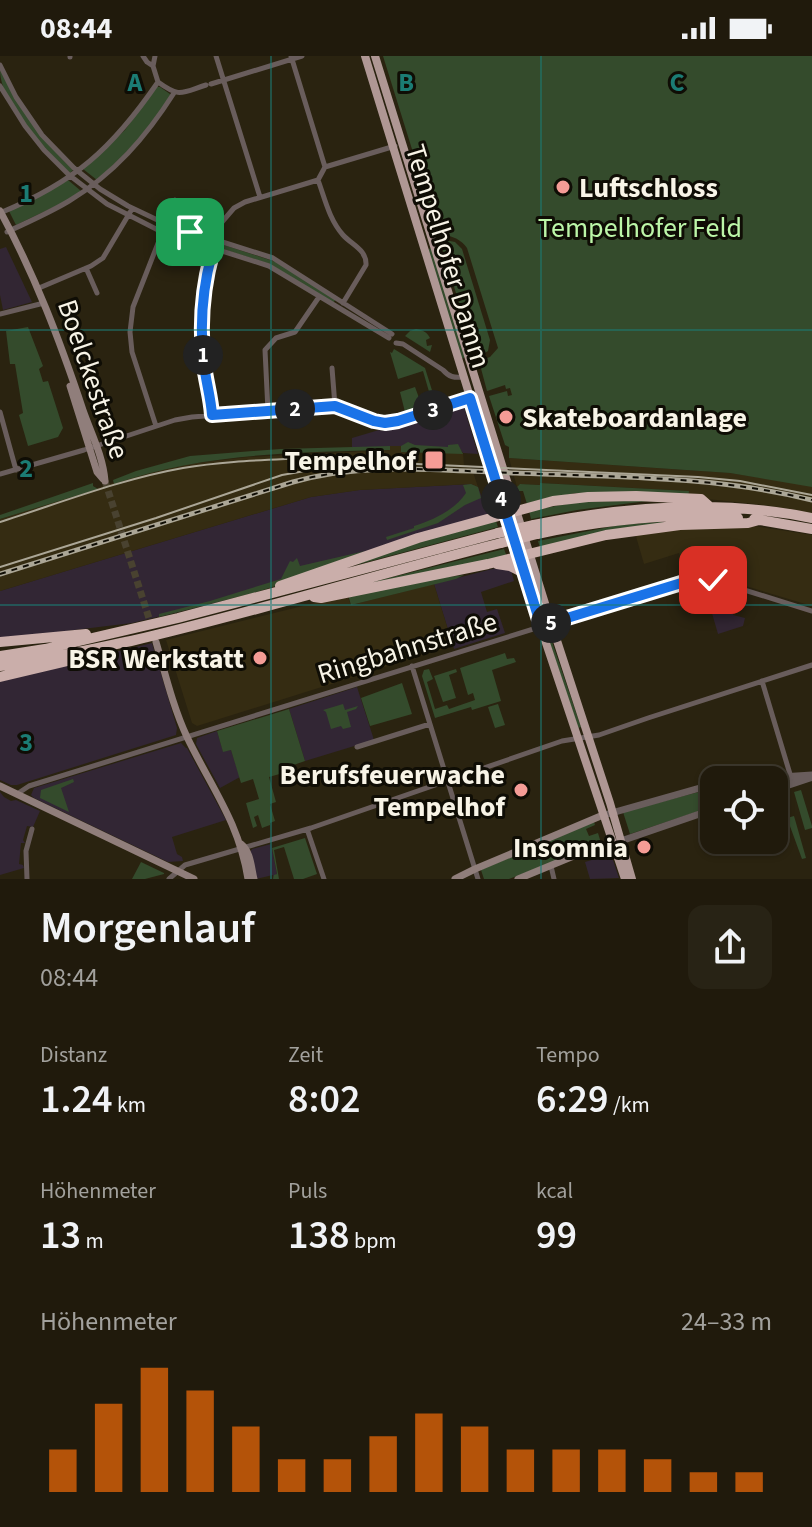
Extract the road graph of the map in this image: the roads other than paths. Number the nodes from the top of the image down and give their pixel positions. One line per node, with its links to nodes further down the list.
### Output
1 (143, 56): 9 (street)
2 (155, 56): 9 (street)
3 (216, 56): 10 (street)
4 (302, 56): 7 (street)
5 (365, 56): 15 (main road, Tempelhofer Damm)
6 (375, 56): 14 (main road, Tempelhofer Damm)
7 (291, 58): 10 (street); 16 (street)
8 (0, 65): 17 (street)
9 (153, 66): 11 (street)
10 (224, 80): 13 (street); 22 (street)
11 (158, 82): 13 (street); 17 (street)
12 (0, 86): 18 (street)
13 (174, 93): 20 (street)
14 (402, 143): 15 (street); 32 (main road, Tempelhofer Damm)
15 (392, 146): 16 (street); 33 (main road, Tempelhofer Damm)
16 (325, 167): 19 (street)
17 (78, 171): 18 (street); 20 (street)
18 (70, 176): 21 (street); 25 (street)
19 (318, 180): 22 (street); 39 (street)
20 (94, 184): 21 (street); 24 (street)
21 (87, 189): 26 (street); 29 (street)
22 (260, 197): 31 (street)
23 (175, 200): 28 (street)
24 (132, 209): 26 (street); 28 (street)
25 (0, 212): 29 (main road, Boelckestraße)
26 (128, 216): 30 (street); 35 (street)
27 (0, 220): 29 (main road, Boelckestraße)
28 (166, 224): 30 (street); 31 (street)
29 (9, 231): 36 (main road, Boelckestraße); 40 (main road, Boelckestraße)
30 (162, 232): 34 (street); 57 (street)
31 (216, 240): 34 (street); 39 (street)
32 (433, 241): 33 (main road); 46 (main road, Tempelhofer Damm)
33 (423, 245): 47 (main road, Tempelhofer Damm)
34 (214, 248): 38 (street); 56 (street)
35 (86, 268): 36 (street); 37 (street)
36 (39, 288): 40 (main road, Boelckestraße)
37 (97, 293)
38 (319, 297): 41 (street); 54 (street)
39 (344, 302): 41 (street); 43 (street)
40 (43, 304): 42 (street); 58 (main road, Boelckestraße)
41 (339, 309): 43 (street)
42 (0, 314)
43 (383, 332): 44 (street)
44 (390, 336)
45 (397, 340): 49 (street)
46 (470, 362): 47 (street); 51 (main road, Tempelhofer Damm)
47 (455, 367): 49 (street); 50 (main road, Tempelhofer Damm)
48 (332, 368): 53 (street)
49 (443, 370): 50 (street)
50 (463, 377): 52 (main road, Tempelhofer Damm)
51 (481, 395): 52 (street); 62 (main road, Tempelhofer Damm)
52 (470, 398): 53 (street); 62 (main road, Tempelhofer Damm)
53 (335, 406): 54 (street)
54 (268, 411): 56 (street)
55 (0, 412): 59 (street)
56 (212, 415): 57 (street)
57 (156, 426): 58 (street)
58 (93, 447): 59 (street)
59 (16, 470): 60 (street)
60 (0, 474)
61 (710, 507): 62 (highway); 63 (highway); 65 (highway)
62 (511, 511): 68 (main road, Tempelhofer Damm); 72 (highway)
63 (812, 518)
64 (759, 520): 65 (highway); 66 (highway); 68 (highway)
65 (536, 529): 67 (highway, bridge)
66 (812, 529)
67 (500, 538): 71 (highway); 72 (highway)
68 (524, 555): 69 (highway); 70 (main road, Tempelhofer Damm); 74 (main road, Tempelhofer Damm)
69 (491, 564): 70 (highway); 71 (highway)
70 (524, 573): 75 (main road, Tempelhofer Damm)
71 (304, 596): 78 (highway)
72 (260, 598): 78 (highway)
73 (812, 611): 74 (street, Ringbahnstraße)
74 (551, 623): 75 (street, Ringbahnstraße); 87 (main road, Tempelhofer Damm)
75 (541, 626): 82 (street, Ringbahnstraße); 88 (main road, Tempelhofer Damm)
76 (0, 642): 78 (highway)
77 (156, 642): 86 (main road)
78 (96, 643): 79 (highway); 81 (highway); 83 (highway)
79 (0, 656)
80 (812, 665): 84 (street)
81 (0, 666)
82 (412, 666): 85 (street); 86 (street, Ringbahnstraße)
83 (0, 677)
84 (762, 681): 87 (street); 91 (street)
85 (430, 724): 89 (street); 92 (street)
86 (187, 736): 96 (street, Ringbahnstraße); 102 (main road)
87 (588, 737): 88 (street); 97 (main road, Tempelhofer Damm)
88 (578, 739): 92 (street); 97 (main road, Tempelhofer Damm)
89 (357, 747)
90 (812, 776): 91 (street)
91 (791, 780): 93 (street)
92 (448, 781): 100 (street); 104 (street)
93 (788, 782)
94 (0, 786): 96 (main road)
95 (700, 788): 97 (street)
96 (17, 794): 105 (main road)
97 (608, 814): 101 (main road, Tempelhofer Damm); 104 (main road)
98 (700, 814): 101 (street)
99 (32, 829): 106 (street)
100 (307, 829): 102 (street); 110 (street)
101 (616, 842): 103 (main road); 115 (main road, Tempelhofer Damm); 116 (main road, Tempelhofer Damm)
102 (242, 847): 105 (street); 109 (main road)
103 (551, 866): 113 (main road); 114 (street)
104 (475, 869): 111 (main road); 112 (street)
105 (178, 872): 107 (street); 108 (main road)
106 (27, 879)
107 (169, 879)
108 (194, 879)
109 (251, 879)
110 (324, 879)
111 (455, 879)
112 (478, 879)
113 (518, 879)
114 (554, 879)
115 (625, 879)
116 (632, 879)

